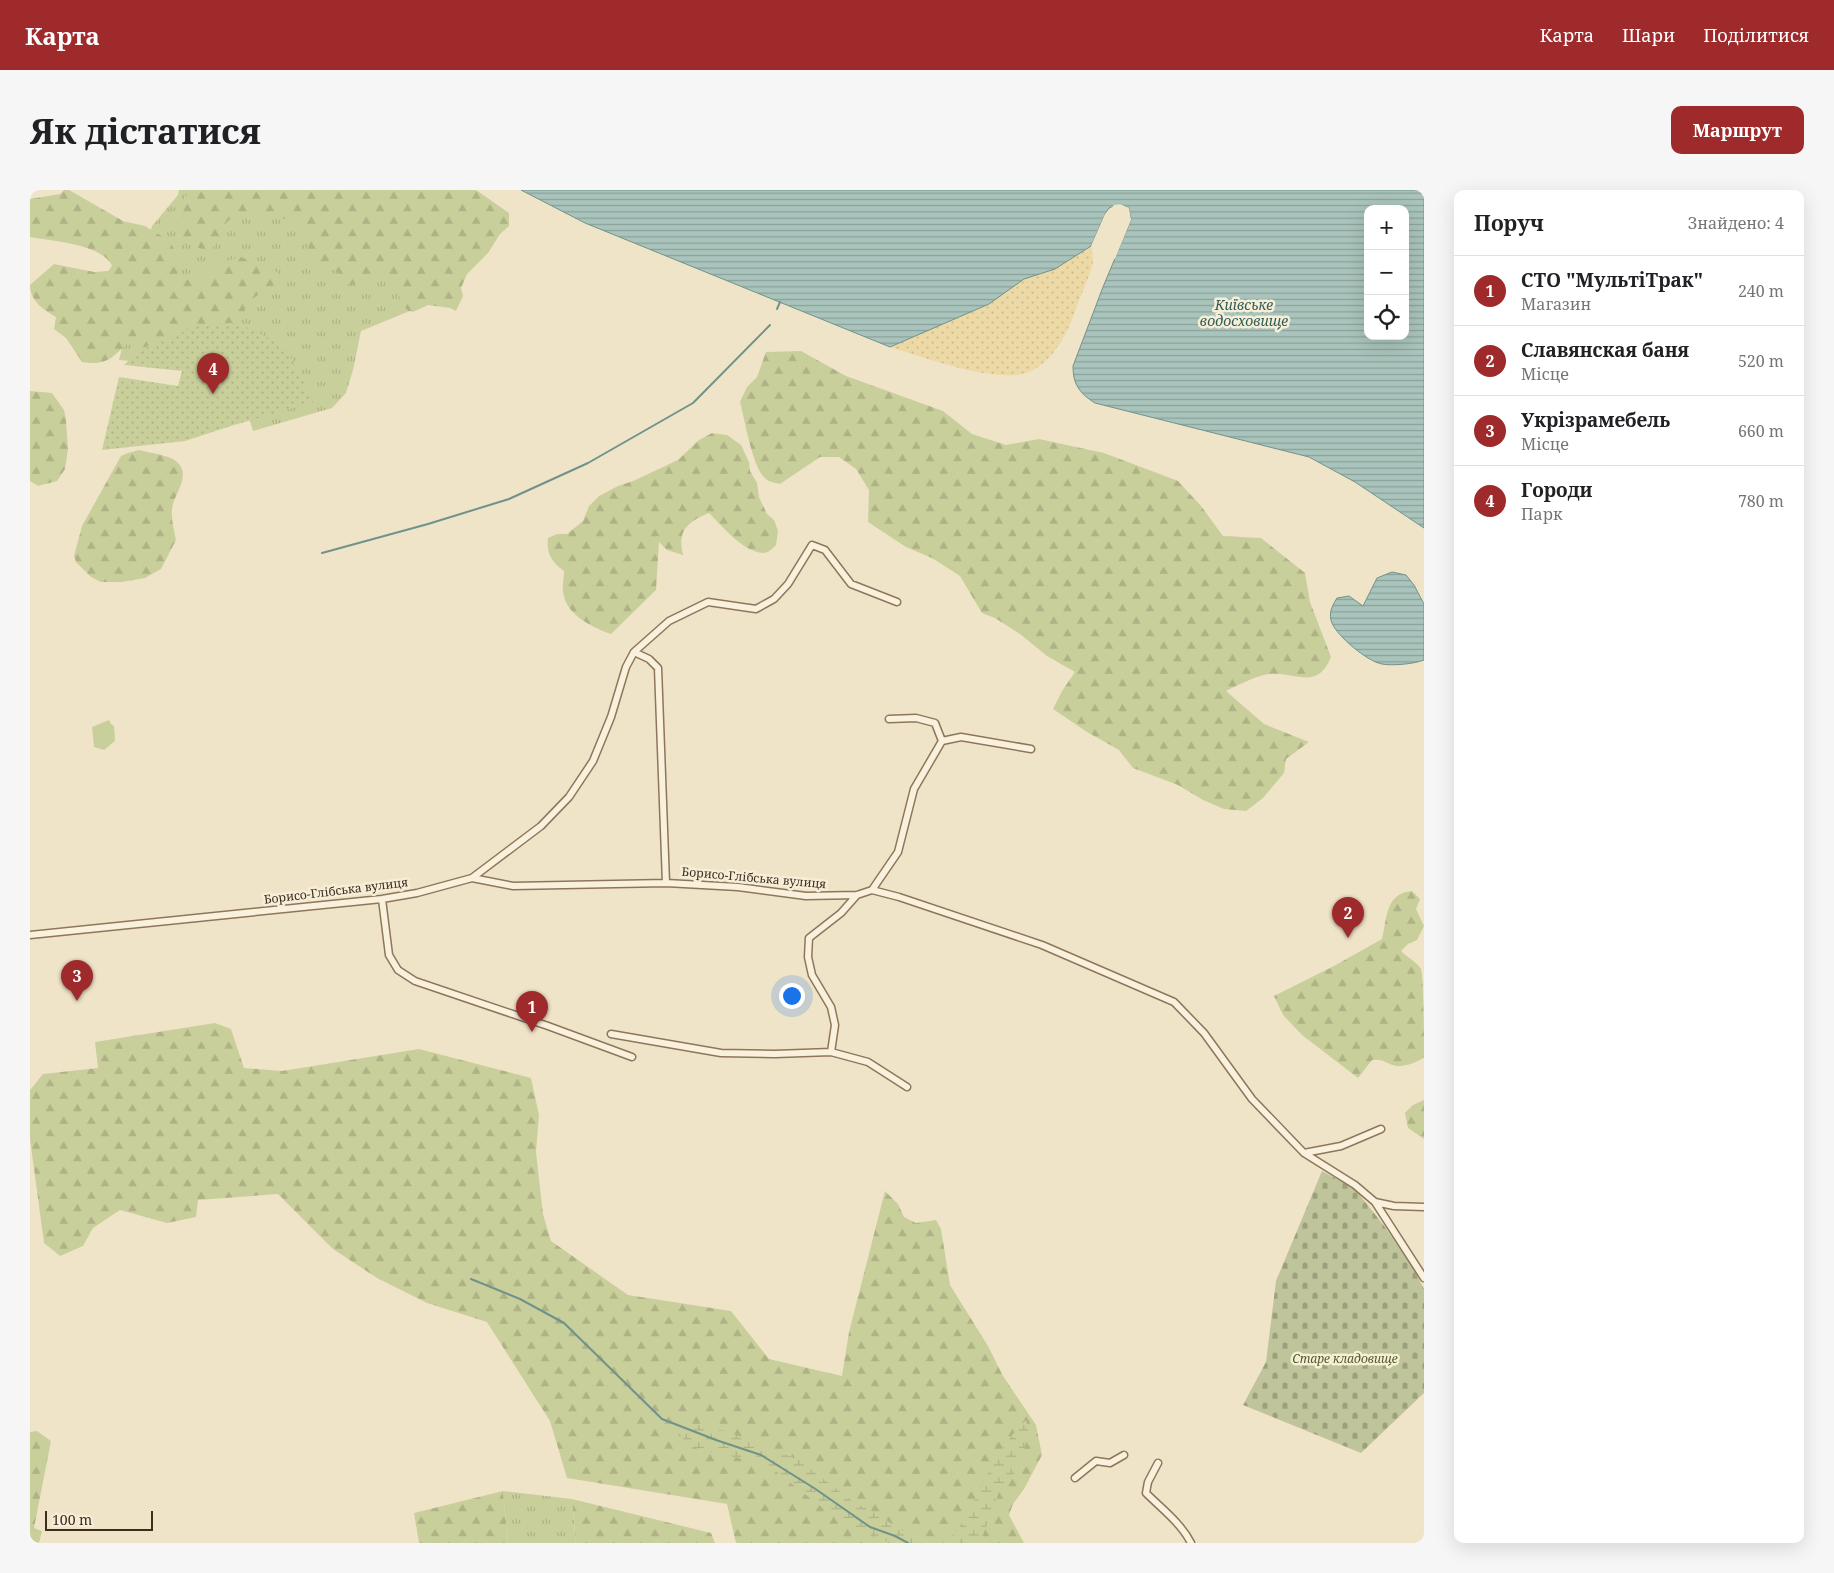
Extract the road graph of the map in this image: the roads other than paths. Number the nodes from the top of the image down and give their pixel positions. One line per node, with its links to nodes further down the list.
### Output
1 (897, 602): 2 (street)
2 (634, 652): 6 (street); 7 (street)
3 (889, 719): 4 (street)
4 (942, 741): 5 (street); 8 (street)
5 (1031, 749)
6 (472, 878): 7 (street, Борисо-Глібська вулиця); 10 (street, Борисо-Глібська вулиця)
7 (666, 883): 9 (street, Борисо-Глібська вулиця)
8 (872, 890): 9 (street, Борисо-Глібська вулиця); 17 (street)
9 (857, 895): 13 (street)
10 (382, 898): 11 (street, Борисо-Глібська вулиця); 14 (street)
11 (30, 935)
12 (611, 1034): 13 (street)
13 (831, 1052): 15 (street)
14 (632, 1057)
15 (907, 1087)
16 (1381, 1130): 17 (street)
17 (1304, 1153): 18 (street)
18 (1375, 1202): 19 (street); 20 (street)
19 (1424, 1207)
20 (1424, 1278)
21 (1124, 1455): 23 (street)
22 (1158, 1462): 24 (street)
23 (1075, 1478)
24 (1191, 1543)

